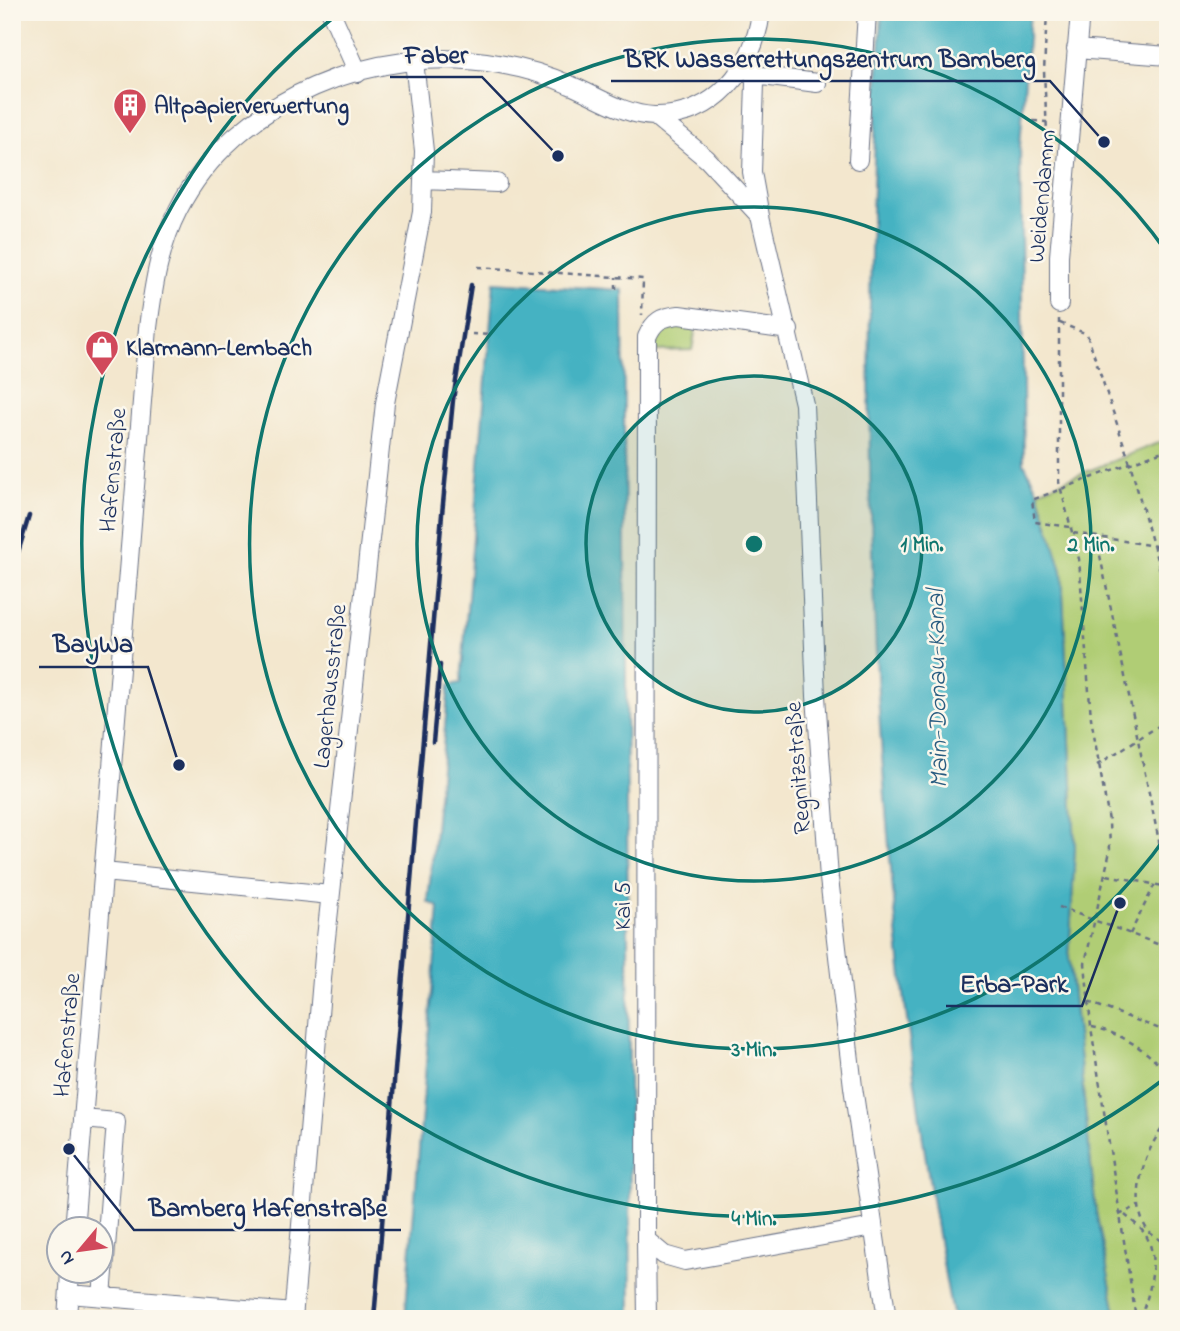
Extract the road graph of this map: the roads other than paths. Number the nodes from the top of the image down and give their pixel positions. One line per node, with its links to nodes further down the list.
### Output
1 (331, 12): 9 (street)
2 (761, 12): 6 (street)
3 (867, 12): 13 (street)
4 (1080, 12): 5 (street, Weidendamm)
5 (1076, 50): 7 (street); 17 (street, Weidendamm)
6 (751, 55): 10 (street, Regnitzstraße); 12 (street, Hafenstraße)
7 (1168, 57)
8 (414, 61): 9 (street, Hafenstraße); 12 (street, Hafenstraße); 14 (street, Lagerhausstraße)
9 (358, 73): 19 (street, Hafenstraße)
10 (754, 75): 11 (street); 16 (street, Regnitzstraße)
11 (817, 83)
12 (655, 116): 16 (street, Regnitzstraße)
13 (858, 160)
14 (424, 180): 15 (street); 20 (street, Lagerhausstraße)
15 (497, 183)
16 (760, 216): 18 (street, Regnitzstraße)
17 (1059, 314)
18 (789, 330): 23 (street, Regnitzstraße); 24 (street, Kai 5)
19 (104, 872): 20 (street); 21 (street, Hafenstraße)
20 (330, 895): 28 (street, Lagerhausstraße)
21 (83, 1119): 22 (street, Hafenstraße); 27 (street)
22 (75, 1216)
23 (873, 1227): 24 (street); 31 (street, Regnitzstraße)
24 (646, 1240): 30 (street, Kai 5)
25 (70, 1286): 26 (street)
26 (69, 1294): 27 (street); 29 (street)
27 (102, 1297): 28 (street)
28 (294, 1316)
29 (67, 1319)
30 (647, 1319)
31 (887, 1319)

